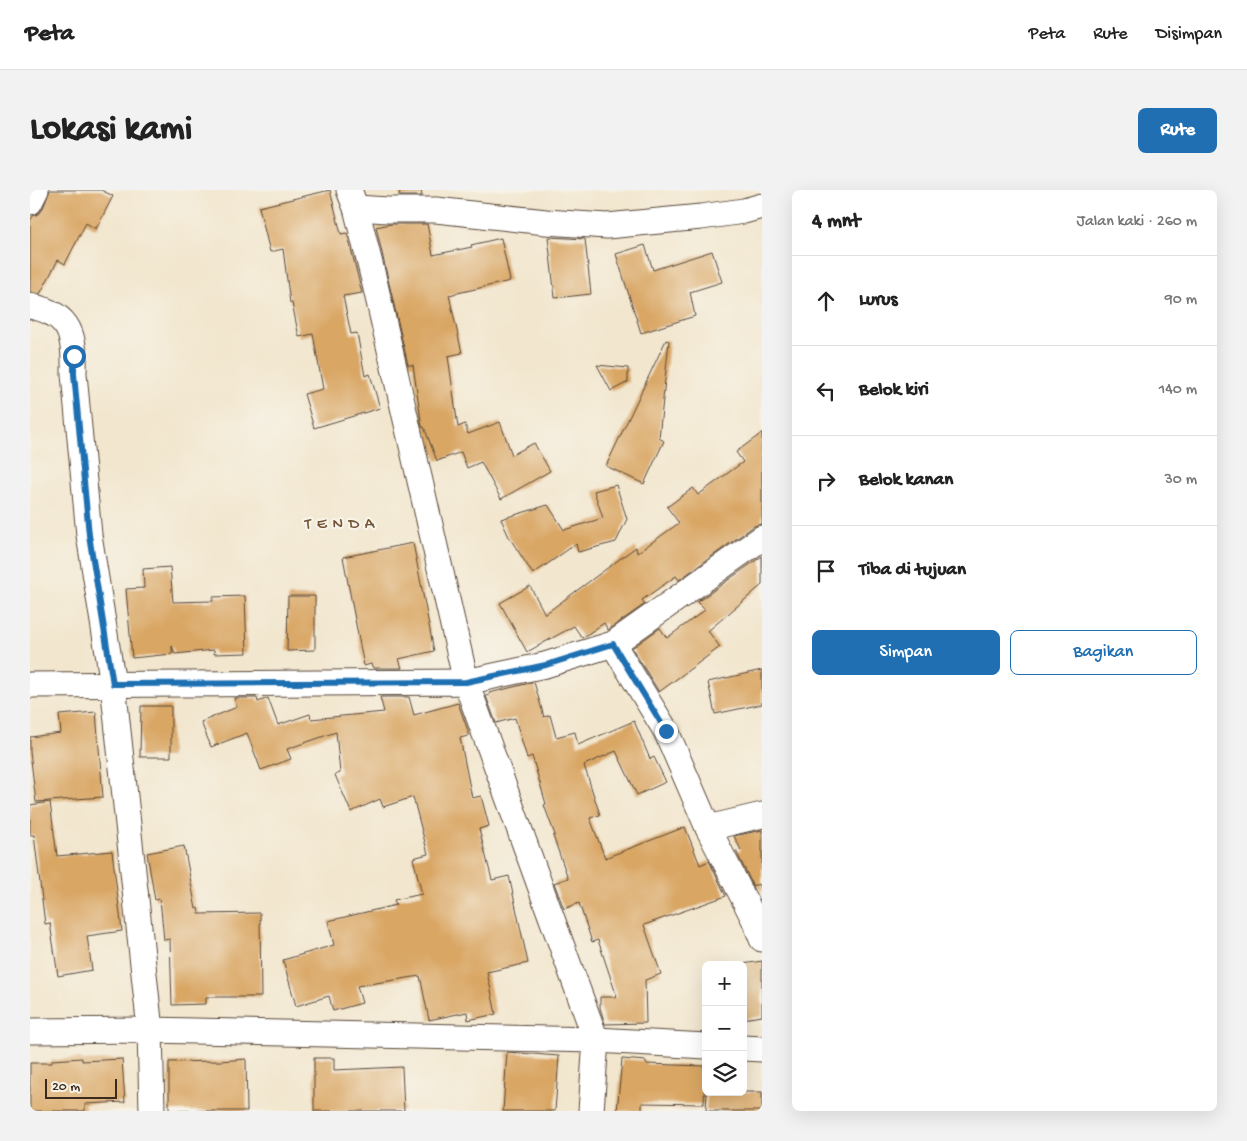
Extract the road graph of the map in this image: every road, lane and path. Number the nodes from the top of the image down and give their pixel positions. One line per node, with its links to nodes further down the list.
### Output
1 (36, 190): 3 (street)
2 (353, 199): 4 (street); 8 (street)
3 (30, 202)
4 (762, 206)
5 (30, 306): 9 (street)
6 (762, 538): 7 (street)
7 (613, 644): 8 (street); 12 (street)
8 (466, 682): 9 (street); 16 (street)
9 (113, 684): 10 (street); 14 (street)
10 (30, 685)
11 (762, 815): 12 (street)
12 (708, 828): 13 (street)
13 (759, 925)
14 (150, 1030): 15 (street); 16 (street); 20 (street)
15 (30, 1031)
16 (596, 1040): 17 (street); 21 (street)
17 (702, 1046)
18 (747, 1048): 19 (street)
19 (762, 1050)
20 (152, 1111)
21 (591, 1111)

